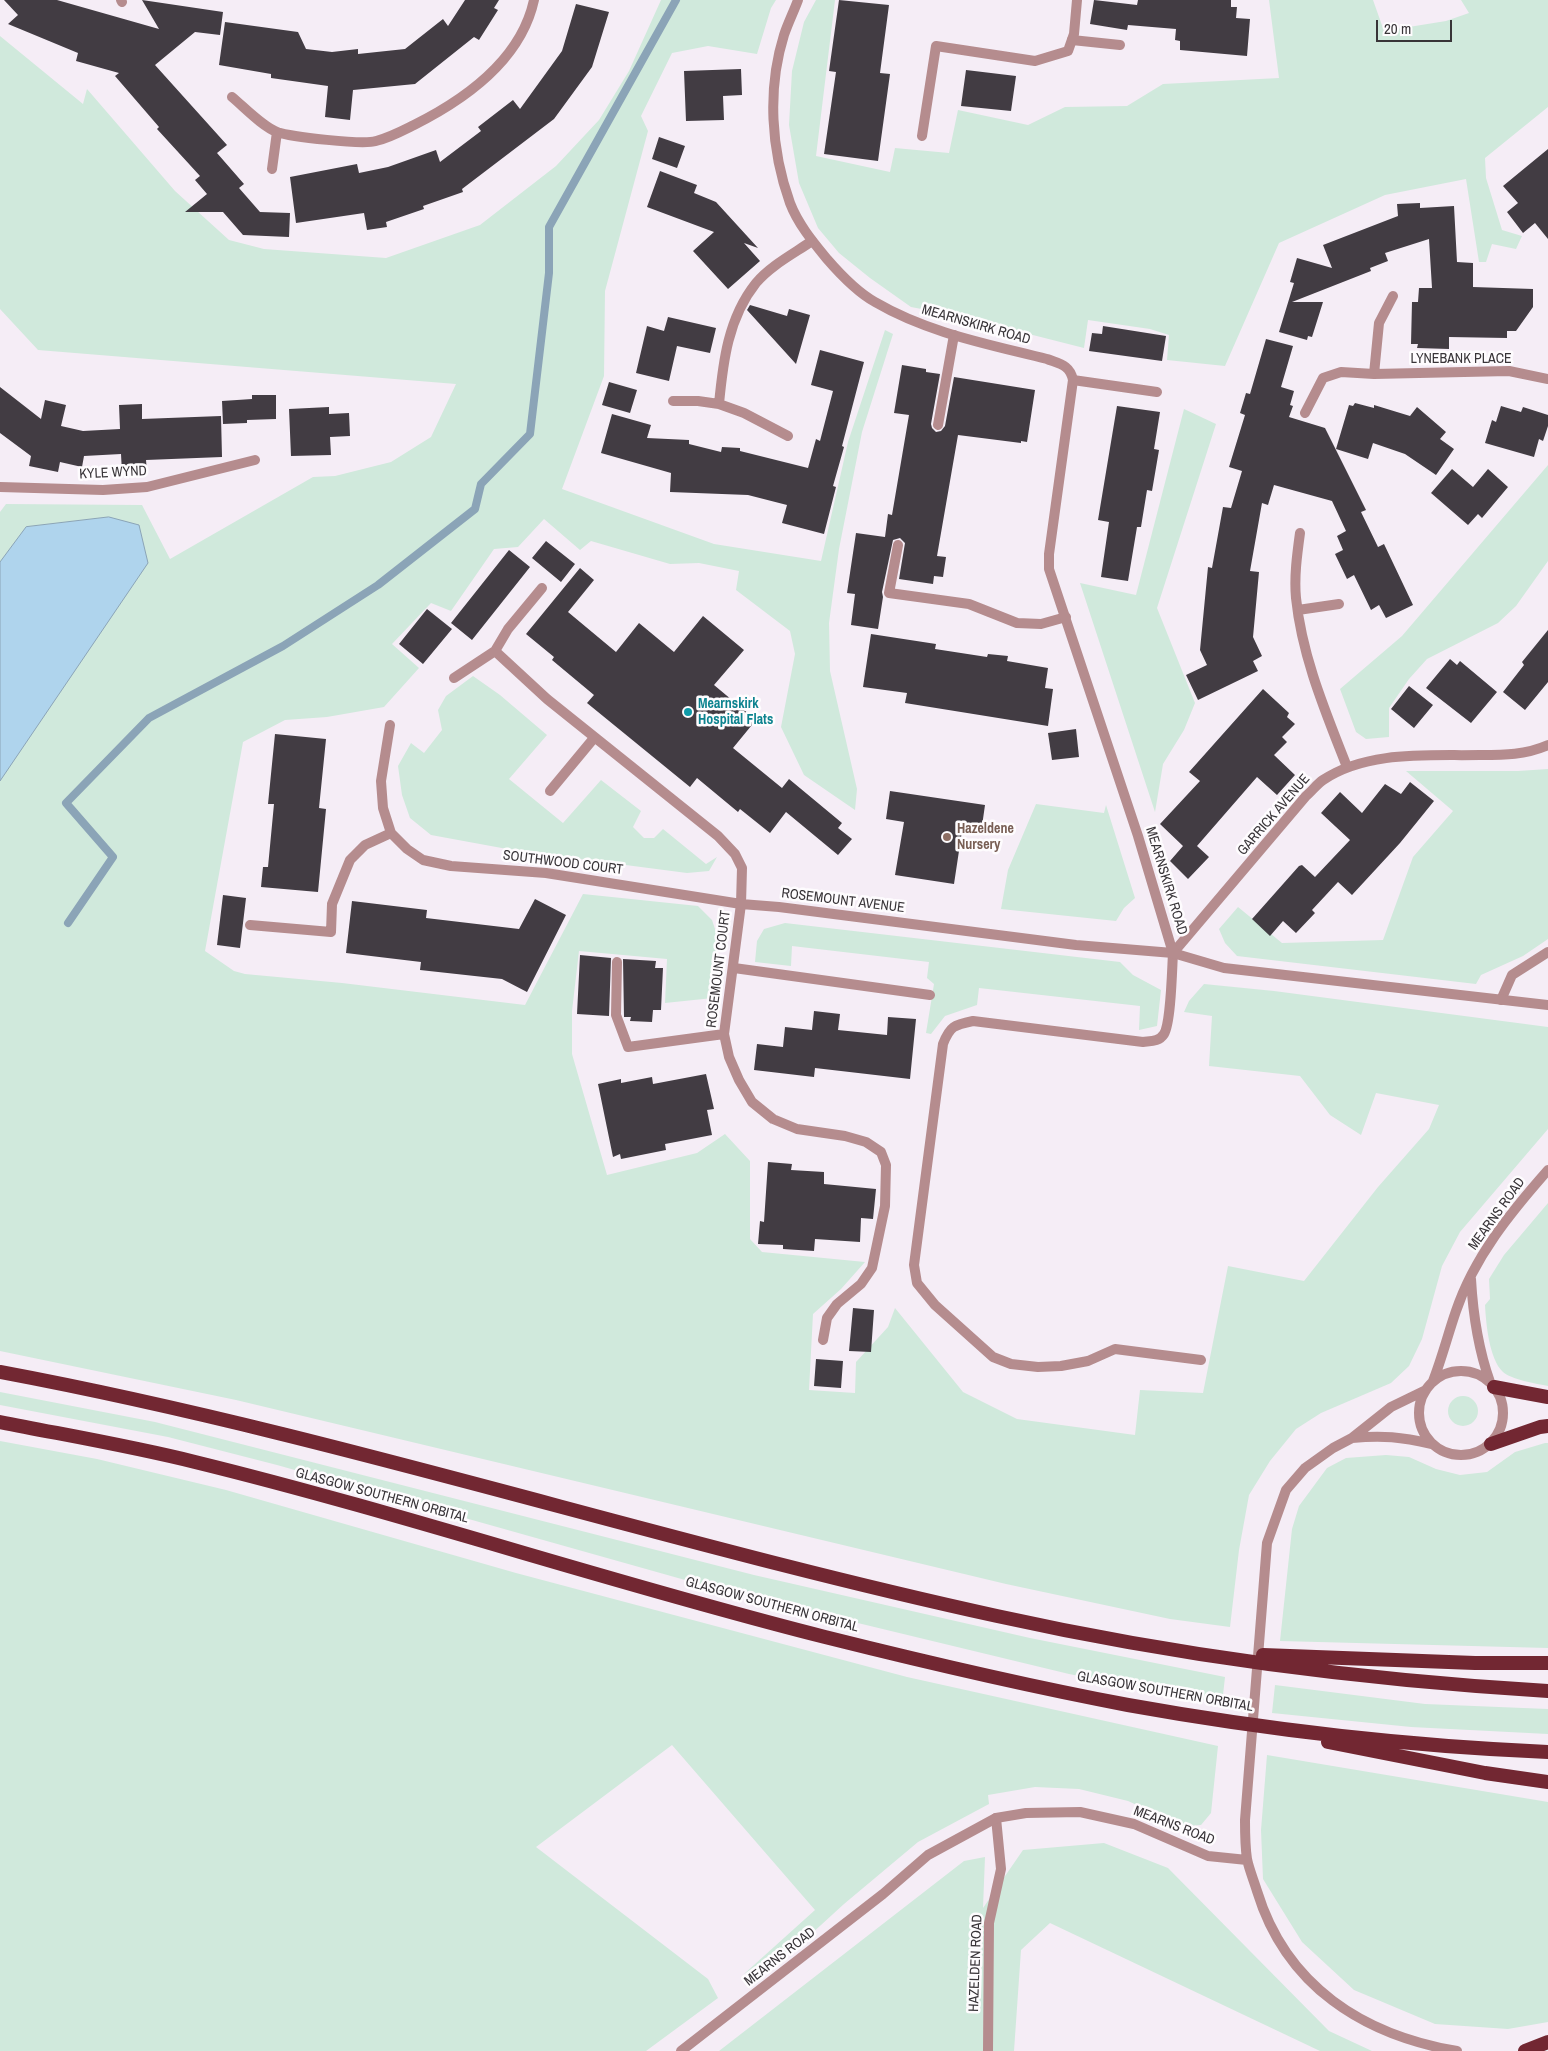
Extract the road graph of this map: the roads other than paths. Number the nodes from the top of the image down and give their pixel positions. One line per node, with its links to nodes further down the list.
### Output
1 (534, 0): 7 (street)
2 (798, 0): 10 (street, MEARNSKIRK ROAD)
3 (1077, 0): 4 (street)
4 (1072, 40): 5 (street); 8 (street)
5 (1120, 45)
6 (232, 97): 7 (street)
7 (277, 132): 9 (street)
8 (922, 136)
9 (272, 169)
10 (812, 241): 12 (street, MEARNSKIRK ROAD); 18 (street)
11 (1393, 296): 13 (street)
12 (954, 335): 15 (street, MEARNSKIRK ROAD); 20 (street)
13 (1374, 374): 14 (street, LYNEBANK PLACE); 19 (street, LYNEBANK PLACE)
14 (1548, 379)
15 (1073, 380): 16 (street); 29 (street, MEARNSKIRK ROAD)
16 (1158, 392)
17 (673, 401): 18 (street)
18 (719, 404): 21 (street)
19 (1305, 413)
20 (938, 425)
21 (788, 436)
22 (255, 460): 23 (street, KYLE WYND)
23 (0, 487)
24 (1300, 533): 28 (street)
25 (898, 545): 29 (street)
26 (542, 588): 30 (street)
27 (1339, 604): 28 (street)
28 (1298, 610): 35 (street)
29 (1066, 617): 41 (street, MEARNSKIRK ROAD)
30 (495, 650): 31 (street); 33 (street)
31 (454, 678)
32 (390, 725): 37 (street, SOUTHWOOD COURT)
33 (594, 738): 36 (street); 38 (street)
34 (1548, 744): 35 (street, GARRICK AVENUE)
35 (1347, 767): 41 (street, GARRICK AVENUE)
36 (550, 791)
37 (391, 833): 38 (street, SOUTHWOOD COURT); 39 (street)
38 (741, 904): 41 (street, ROSEMOUNT AVENUE); 43 (street, ROSEMOUNT COURT)
39 (250, 925)
40 (1548, 952): 45 (street)
41 (1174, 953): 45 (street, MEARNSKIRK ROAD); 51 (street)
42 (617, 962): 47 (street)
43 (734, 968): 44 (street); 47 (street, ROSEMOUNT COURT)
44 (930, 994)
45 (1502, 1000): 46 (street, MEARNSKIRK ROAD)
46 (1548, 1006)
47 (724, 1034): 50 (street, ROSEMOUNT COURT)
48 (1548, 1170): 49 (street, MEARNS ROAD)
49 (1471, 1278): 53 (street, MEARNS ROAD); 54 (street)
50 (823, 1340)
51 (1201, 1360)
52 (0, 1372): 62 (highway)
53 (1434, 1381): 54 (street); 55 (street)
54 (1492, 1385): 56 (highway); 61 (street)
55 (1426, 1390): 59 (street); 60 (street)
56 (1548, 1397)
57 (0, 1422): 65 (highway, GLASGOW SOUTHERN ORBITAL)
58 (1548, 1426): 61 (highway)
59 (1352, 1438): 60 (street); 69 (street)
60 (1432, 1444): 61 (street)
61 (1491, 1444)
62 (1182, 1652): 63 (highway); 64 (highway)
63 (1548, 1663)
64 (1548, 1691)
65 (1178, 1713): 66 (highway, GLASGOW SOUTHERN ORBITAL); 67 (highway)
66 (1548, 1752)
67 (1548, 1782)
68 (996, 1818): 69 (street, MEARNS ROAD); 71 (street, MEARNS ROAD); 72 (street, HAZELDEN ROAD)
69 (1247, 1860): 73 (street)
70 (1548, 2042): 74 (highway)
71 (681, 2051)
72 (988, 2051)
73 (1457, 2051)
74 (1525, 2051)

